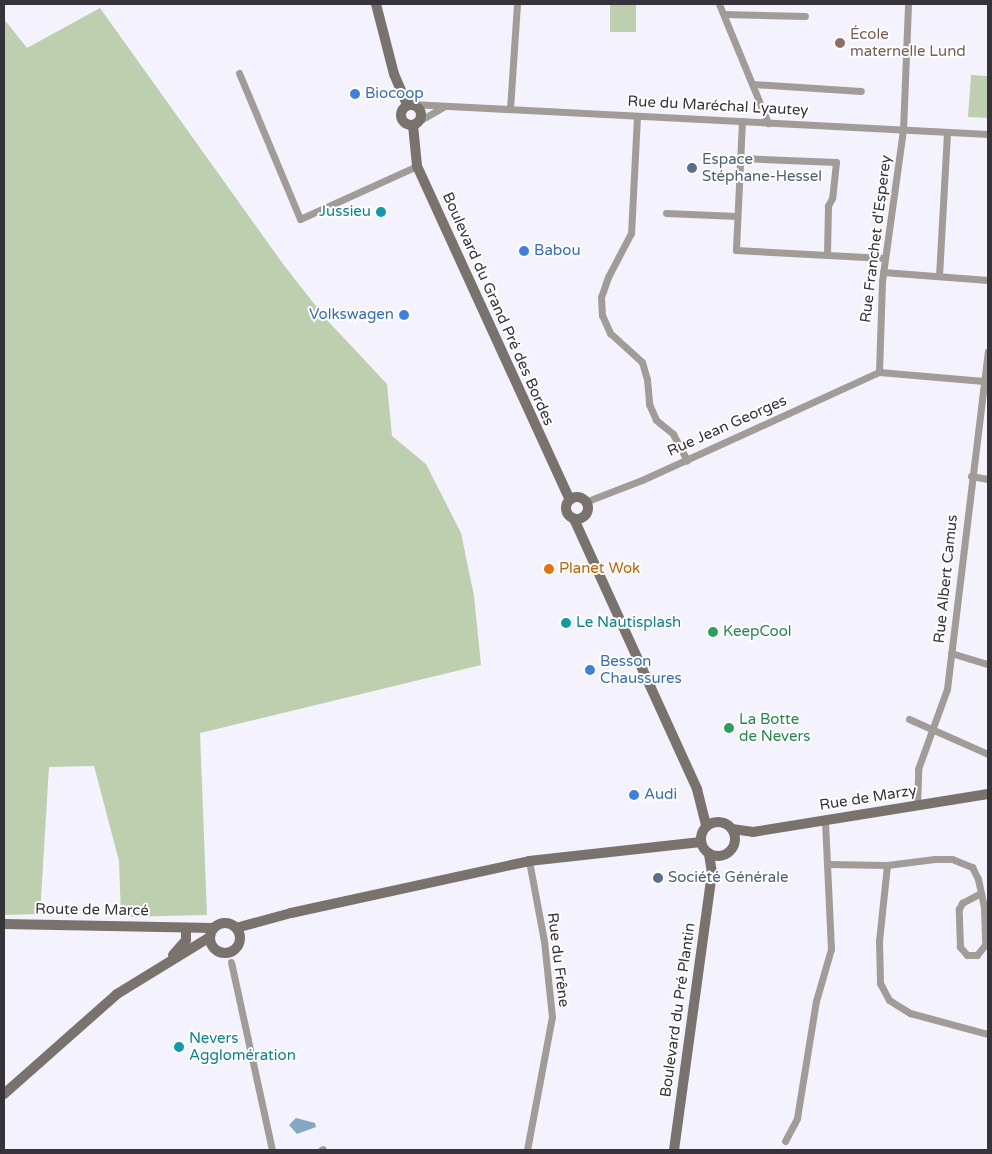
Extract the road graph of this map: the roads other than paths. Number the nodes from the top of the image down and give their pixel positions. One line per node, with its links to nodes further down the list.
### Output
1 (376, 4): 10 (main road)
2 (517, 4): 12 (street)
3 (719, 4): 5 (street)
4 (908, 4): 17 (street, Rue Franchet d'Esperey)
5 (724, 14): 6 (street); 8 (street)
6 (805, 16)
7 (240, 73): 21 (street)
8 (753, 84): 9 (street); 16 (street)
9 (861, 90)
10 (409, 105): 11 (street, Rue du Maréchal Lyautey); 15 (main road); 15 (main road)
11 (446, 106): 12 (street, Rue du Maréchal Lyautey); 15 (street)
12 (510, 109): 13 (street, Rue du Maréchal Lyautey)
13 (637, 116): 14 (street, Rue du Maréchal Lyautey); 32 (street)
14 (742, 121): 16 (street, Rue du Maréchal Lyautey); 20 (street)
15 (416, 123): 21 (main road, Boulevard du Grand Pré des Bordes)
16 (768, 123): 17 (street, Rue du Maréchal Lyautey)
17 (903, 130): 18 (street, Rue du Maréchal Lyautey); 25 (street, Rue Franchet d'Esperey)
18 (947, 132): 19 (street, Rue du Maréchal Lyautey); 27 (street)
19 (988, 134)
20 (740, 158): 23 (street); 24 (street)
21 (417, 166): 35 (main road, Boulevard du Grand Pré des Bordes)
22 (666, 213): 23 (street)
23 (737, 216): 24 (street)
24 (827, 255): 25 (street)
25 (885, 258): 26 (street, Rue Franchet d'Esperey)
26 (884, 272): 27 (street); 30 (street, Rue Franchet d'Esperey)
27 (939, 276): 28 (street)
28 (988, 280)
29 (988, 351): 31 (street, Rue Albert Camus)
30 (879, 372): 31 (street); 32 (street, Rue Jean Georges)
31 (984, 381): 33 (street, Rue Albert Camus)
32 (686, 460): 36 (street, Rue Jean Georges)
33 (971, 476): 34 (street); 40 (street, Rue Albert Camus)
34 (988, 479)
35 (570, 500): 36 (main road); 38 (main road)
36 (586, 502): 37 (main road)
37 (585, 515): 38 (main road); 39 (main road)
38 (574, 519): 39 (main road)
39 (582, 534): 45 (main road)
40 (951, 653): 41 (street); 43 (street, Rue Albert Camus)
41 (988, 664)
42 (909, 719): 43 (street)
43 (933, 728): 44 (street); 47 (street, Rue Albert Camus)
44 (988, 754)
45 (697, 789): 49 (main road); 50 (main road)
46 (988, 794): 47 (main road, Rue de Marzy)
47 (917, 806): 48 (main road, Rue de Marzy)
48 (825, 821): 52 (main road, Rue de Marzy); 58 (street)
49 (719, 822): 50 (main road); 51 (main road)
50 (706, 826): 53 (main road)
51 (732, 829): 52 (main road, Rue de Marzy); 54 (main road)
52 (753, 832): 54 (main road, Rue de Marzy)
53 (701, 842): 55 (main road); 57 (main road, Route de Marcé)
54 (734, 843): 56 (main road)
55 (709, 853): 56 (main road); 60 (main road, Boulevard du Pré Plantin)
56 (724, 855): 60 (main road, Boulevard du Pré Plantin)
57 (530, 861): 62 (main road, Route de Marcé); 75 (street, Rue du Frêne)
58 (828, 864): 59 (street); 73 (street)
59 (887, 865): 61 (street); 71 (street)
60 (712, 873): 76 (main road, Boulevard du Pré Plantin)
61 (981, 893): 61 (street)
62 (273, 919): 65 (main road, Route de Marcé); 67 (main road)
63 (4, 924): 64 (main road, Route de Marcé)
64 (183, 927): 66 (main road, Route de Marcé); 69 (main road)
65 (236, 928): 66 (main road, Route de Marcé); 67 (main road)
66 (211, 937): 68 (main road); 69 (main road)
67 (237, 944): 68 (main road); 70 (main road)
68 (224, 952): 70 (main road)
69 (168, 961): 72 (main road)
70 (231, 962): 74 (street)
71 (988, 1034)
72 (4, 1094)
73 (785, 1141)
74 (272, 1150)
75 (528, 1150)
76 (674, 1150)

